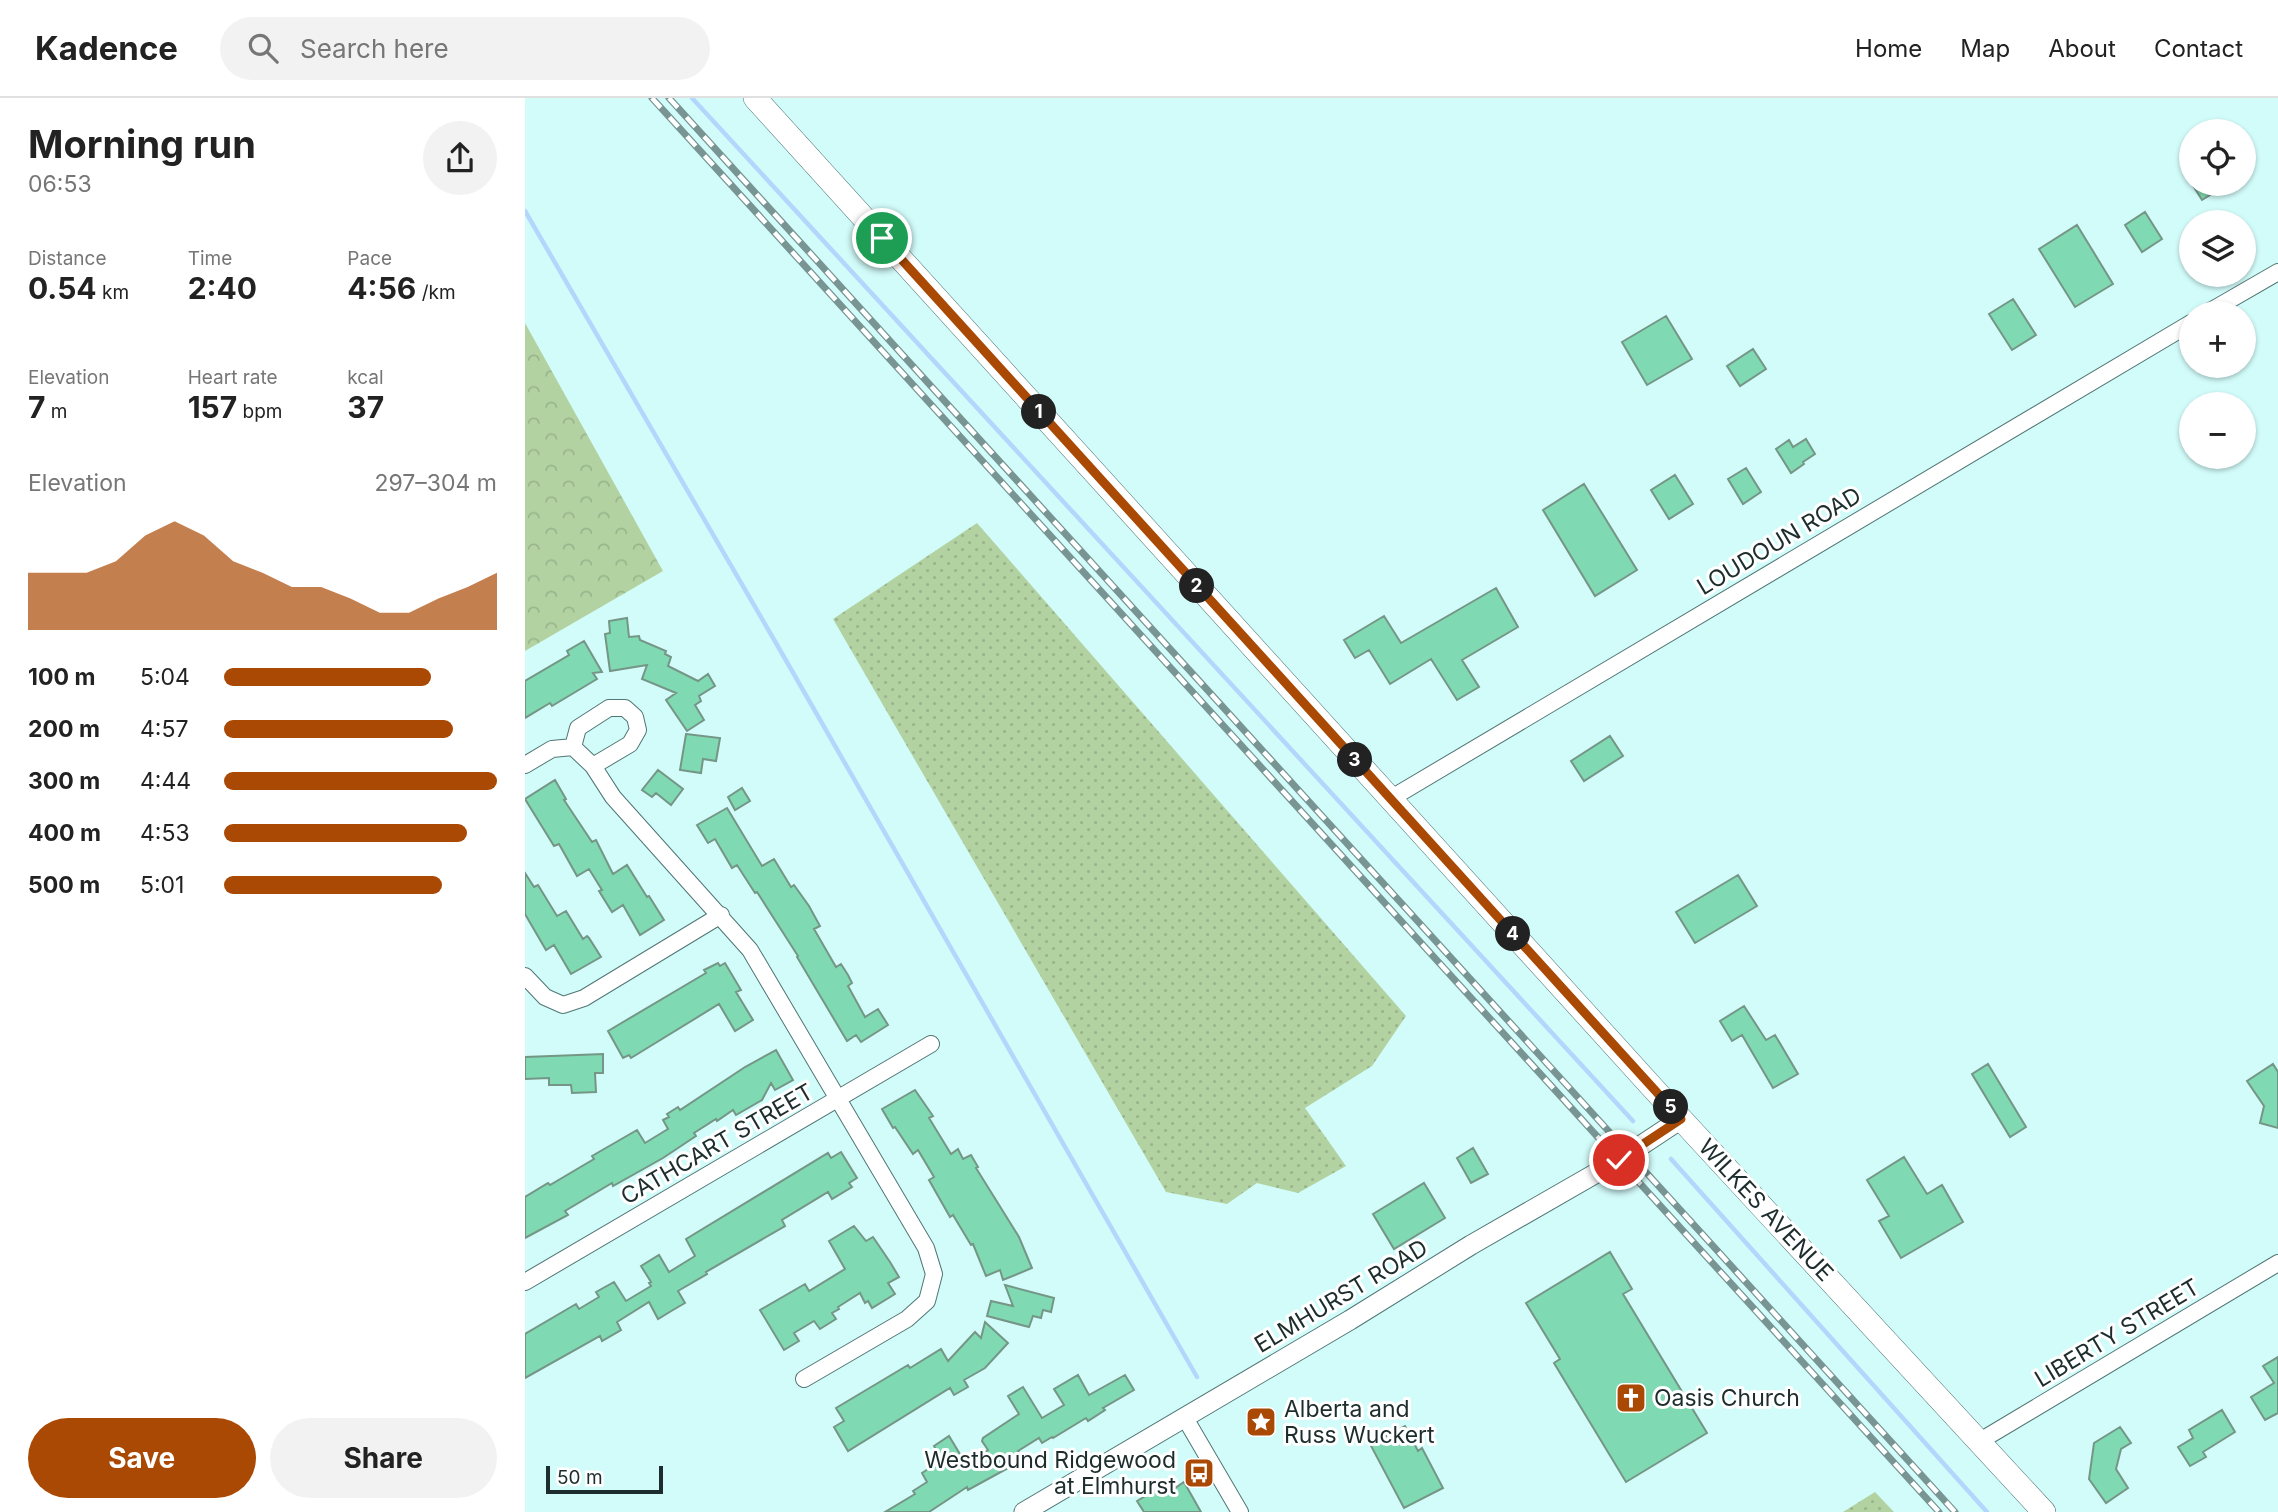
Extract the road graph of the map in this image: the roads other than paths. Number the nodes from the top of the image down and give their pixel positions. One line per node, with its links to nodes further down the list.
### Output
1 (755, 98): 8 (main road, WILKES AVENUE)
2 (2278, 272): 3 (street)
3 (2228, 301)
4 (2179, 330): 8 (street, LOUDOUN ROAD)
5 (573, 747): 6 (street); 7 (street); 7 (street)
6 (525, 765)
7 (593, 766): 9 (street)
8 (1390, 799): 13 (main road, WILKES AVENUE)
9 (721, 915): 10 (street); 12 (street)
10 (525, 976)
11 (931, 1044): 12 (street, CATHCART STREET)
12 (838, 1099): 15 (street, CATHCART STREET); 16 (street)
13 (1681, 1119): 17 (street, ELMHURST ROAD); 18 (main road, WILKES AVENUE)
14 (2278, 1263): 18 (street, LIBERTY STREET)
15 (525, 1282)
16 (804, 1378)
17 (1185, 1418): 19 (street, ELMHURST ROAD); 20 (street)
18 (1980, 1441): 21 (main road, WILKES AVENUE)
19 (1024, 1512)
20 (1240, 1512)
21 (2045, 1512)

